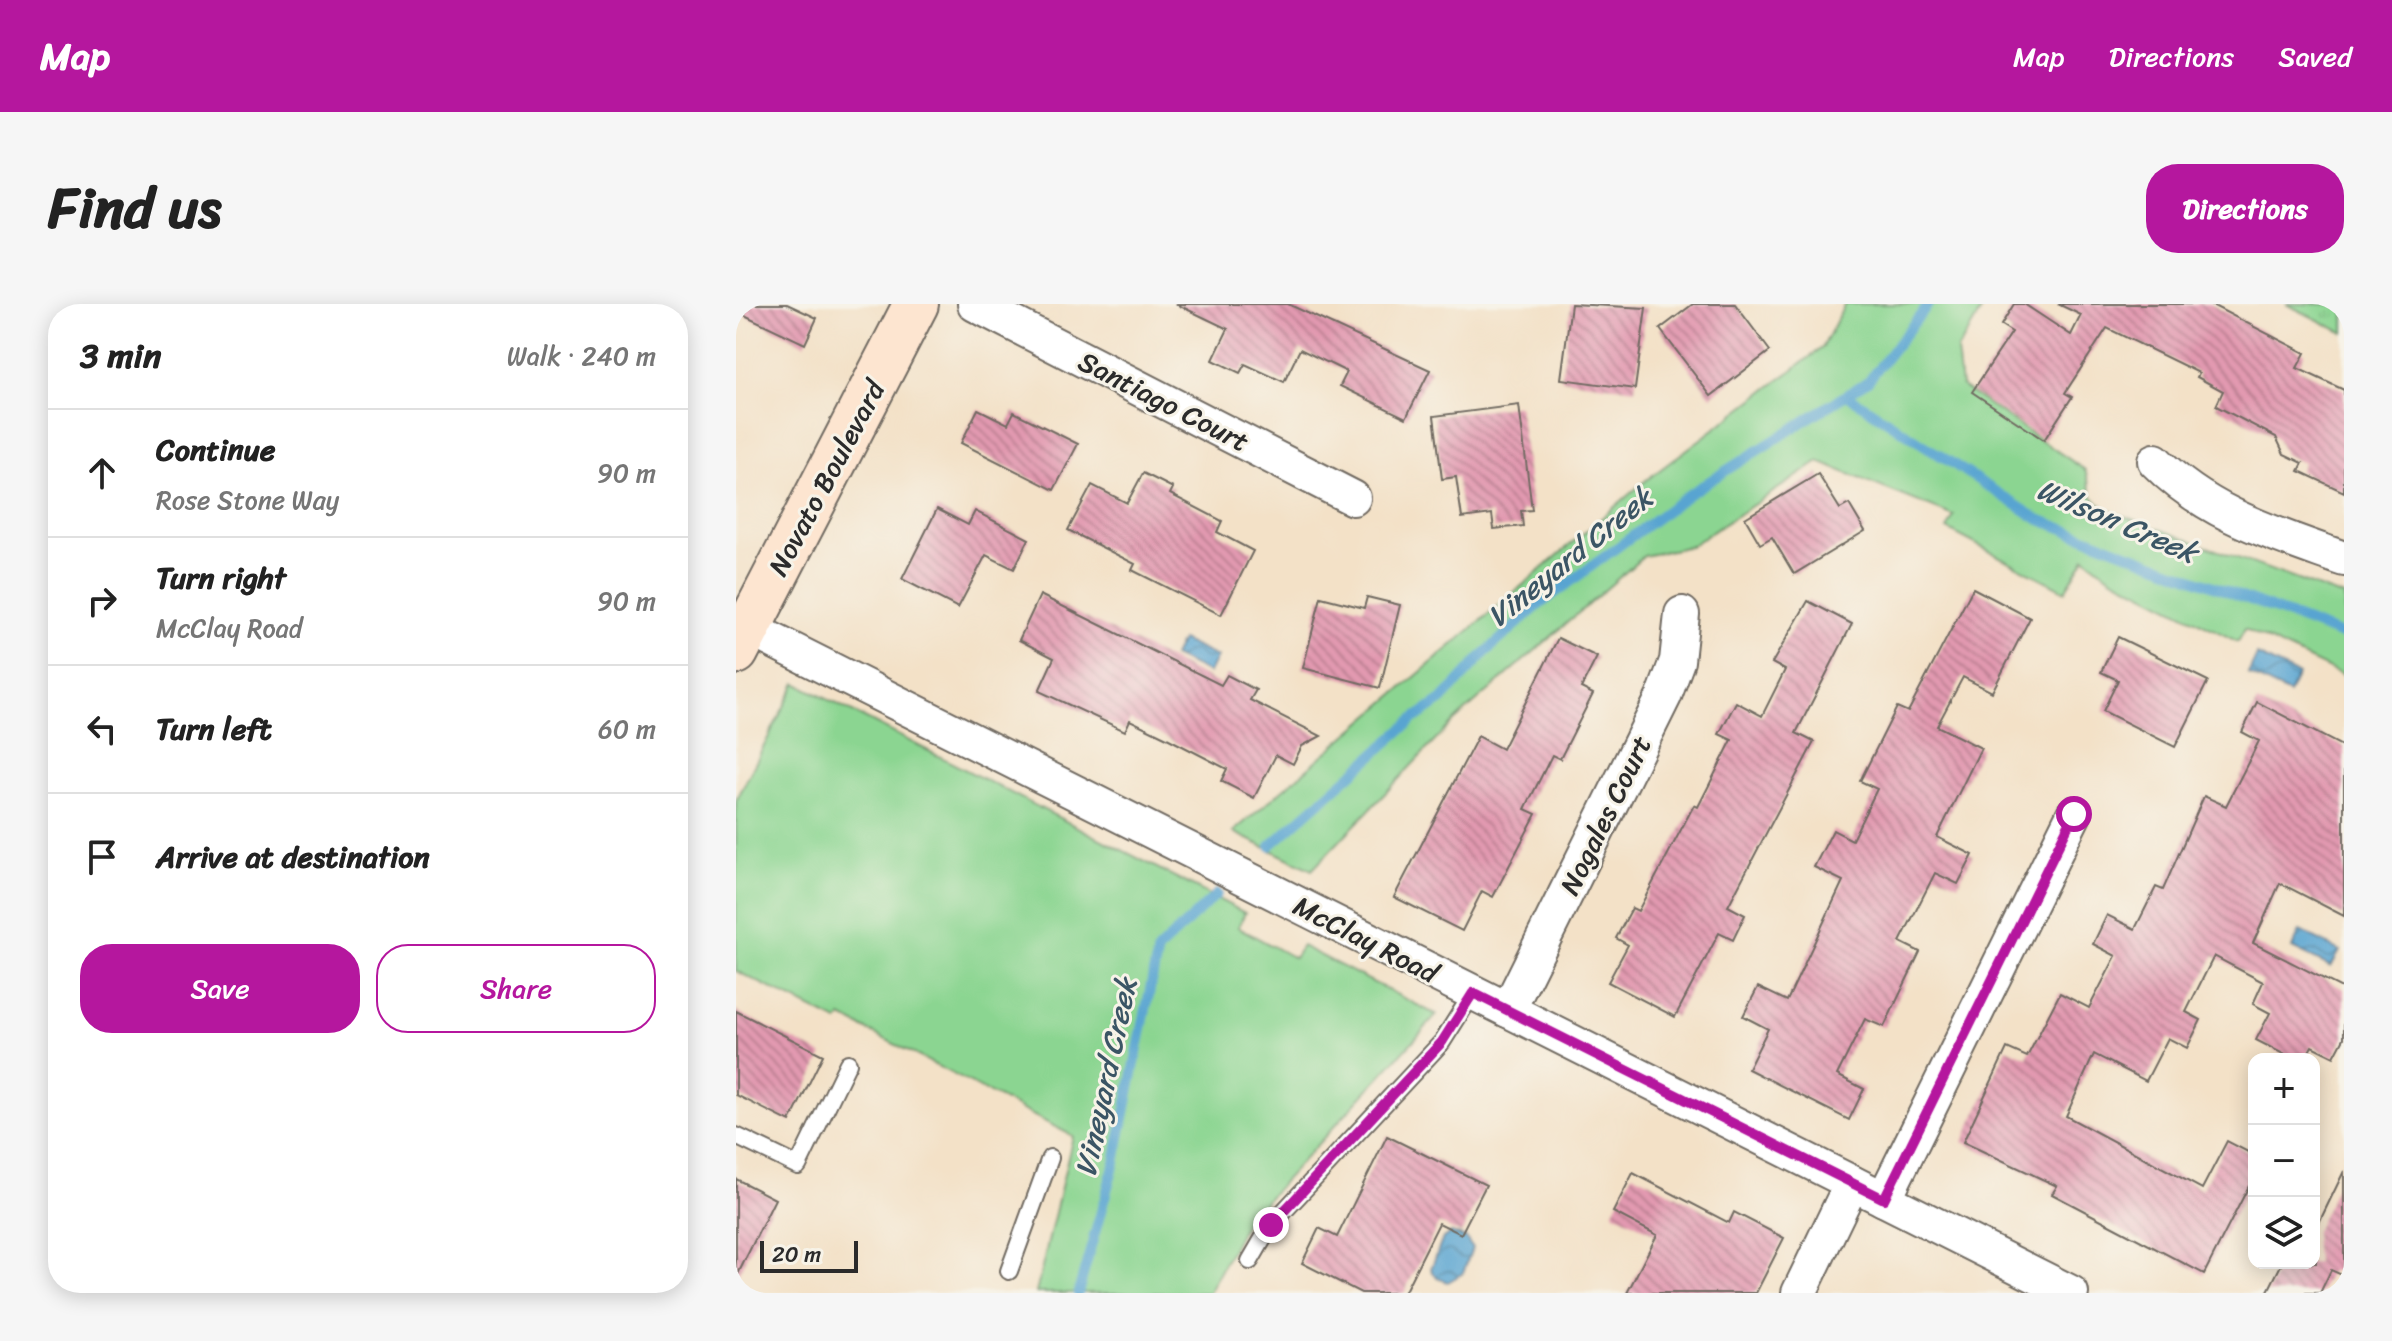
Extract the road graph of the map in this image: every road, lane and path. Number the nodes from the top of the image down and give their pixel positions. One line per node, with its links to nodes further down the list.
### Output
1 (916, 304): 7 (main road, Novato Boulevard)
2 (975, 304): 4 (street, Santiago Court)
3 (2155, 461): 5 (street)
4 (1353, 498)
5 (2344, 559)
6 (1682, 614): 10 (street, Nogales Court)
7 (742, 640): 9 (street, McClay Road)
8 (2074, 814): 15 (street)
9 (1473, 993): 10 (street, McClay Road); 16 (lane)
10 (1508, 1010): 14 (street, McClay Road)
11 (848, 1063): 12 (lane)
12 (736, 1136)
13 (1050, 1158): 17 (lane)
14 (1852, 1183): 15 (street, McClay Road); 18 (street)
15 (1884, 1199): 19 (street, McClay Road)
16 (1250, 1261)
17 (1009, 1271)
18 (1799, 1293)
19 (2071, 1293)

